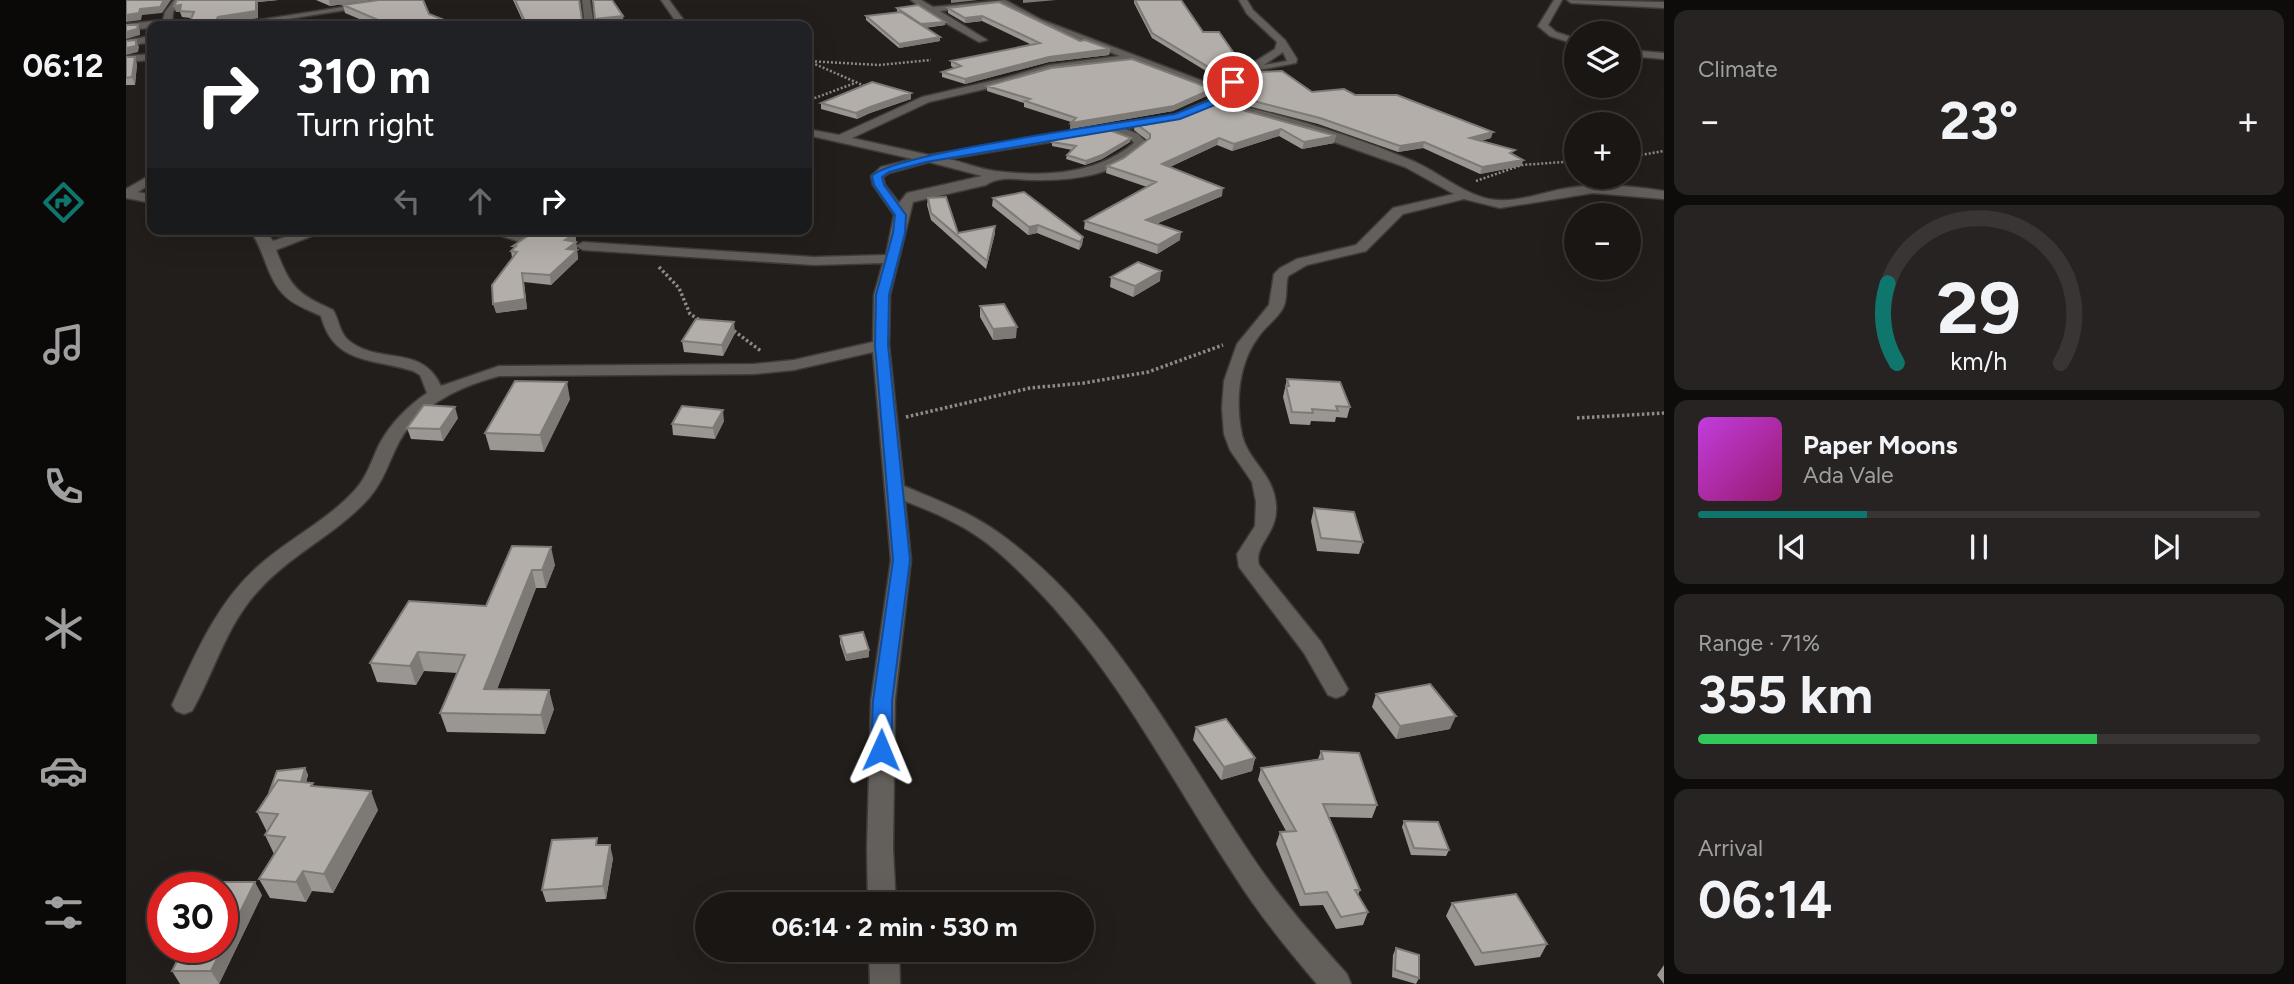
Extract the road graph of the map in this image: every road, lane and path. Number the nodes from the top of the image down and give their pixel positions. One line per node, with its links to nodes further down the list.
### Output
1 (178, 0): 12 (street)
2 (406, 0): 13 (street)
3 (586, 0): 14 (street)
4 (665, 0): 15 (street)
5 (915, 0): 11 (street)
6 (1000, 0): 11 (street); 25 (street)
7 (1243, 0): 32 (street)
8 (1558, 0): 18 (street)
9 (1571, 0): 10 (street)
10 (1664, 5)
11 (929, 10): 20 (street)
12 (169, 21)
13 (261, 21)
14 (589, 21)
15 (680, 21)
16 (147, 26): 17 (street)
17 (126, 27)
18 (1564, 38)
19 (147, 40): 21 (street)
20 (982, 40)
21 (126, 43)
22 (1641, 54): 23 (street)
23 (1664, 56)
24 (147, 57): 26 (street)
25 (1132, 58): 32 (street); 36 (street)
26 (126, 59)
27 (930, 60): 28 (path)
28 (812, 61)
29 (812, 63): 30 (path)
30 (857, 83): 31 (path); 33 (path)
31 (868, 87)
32 (1217, 97): 34 (street); 43 (street)
33 (812, 99)
34 (1106, 128): 39 (street); 41 (street)
35 (812, 133): 36 (street)
36 (841, 139): 39 (street)
37 (1664, 151): 38 (path)
38 (1641, 155)
39 (925, 159): 41 (street); 48 (street)
40 (1564, 162): 43 (path)
41 (992, 175): 48 (street)
42 (147, 181): 44 (street)
43 (1446, 183): 45 (street)
44 (127, 194): 47 (street)
45 (1464, 195): 46 (street); 59 (street)
46 (1664, 195)
47 (147, 198)
48 (901, 215): 56 (street)
49 (259, 235): 54 (street)
50 (305, 235): 54 (street)
51 (509, 235): 52 (street)
52 (523, 239)
53 (583, 246): 55 (street)
54 (267, 248): 62 (street)
55 (637, 250): 56 (street); 57 (path)
56 (890, 259): 60 (street)
57 (710, 324)
58 (726, 327): 61 (path)
59 (1253, 332): 65 (path); 67 (street)
60 (881, 345): 61 (street); 65 (street)
61 (794, 365): 62 (street)
62 (436, 394): 68 (street)
63 (1664, 413): 64 (path)
64 (1577, 418)
65 (889, 421): 66 (street)
66 (896, 490): 69 (street); 72 (street)
67 (1336, 689)
68 (184, 705)
69 (882, 892)
70 (885, 962): 71 (street)
71 (886, 984)
72 (1336, 984)

